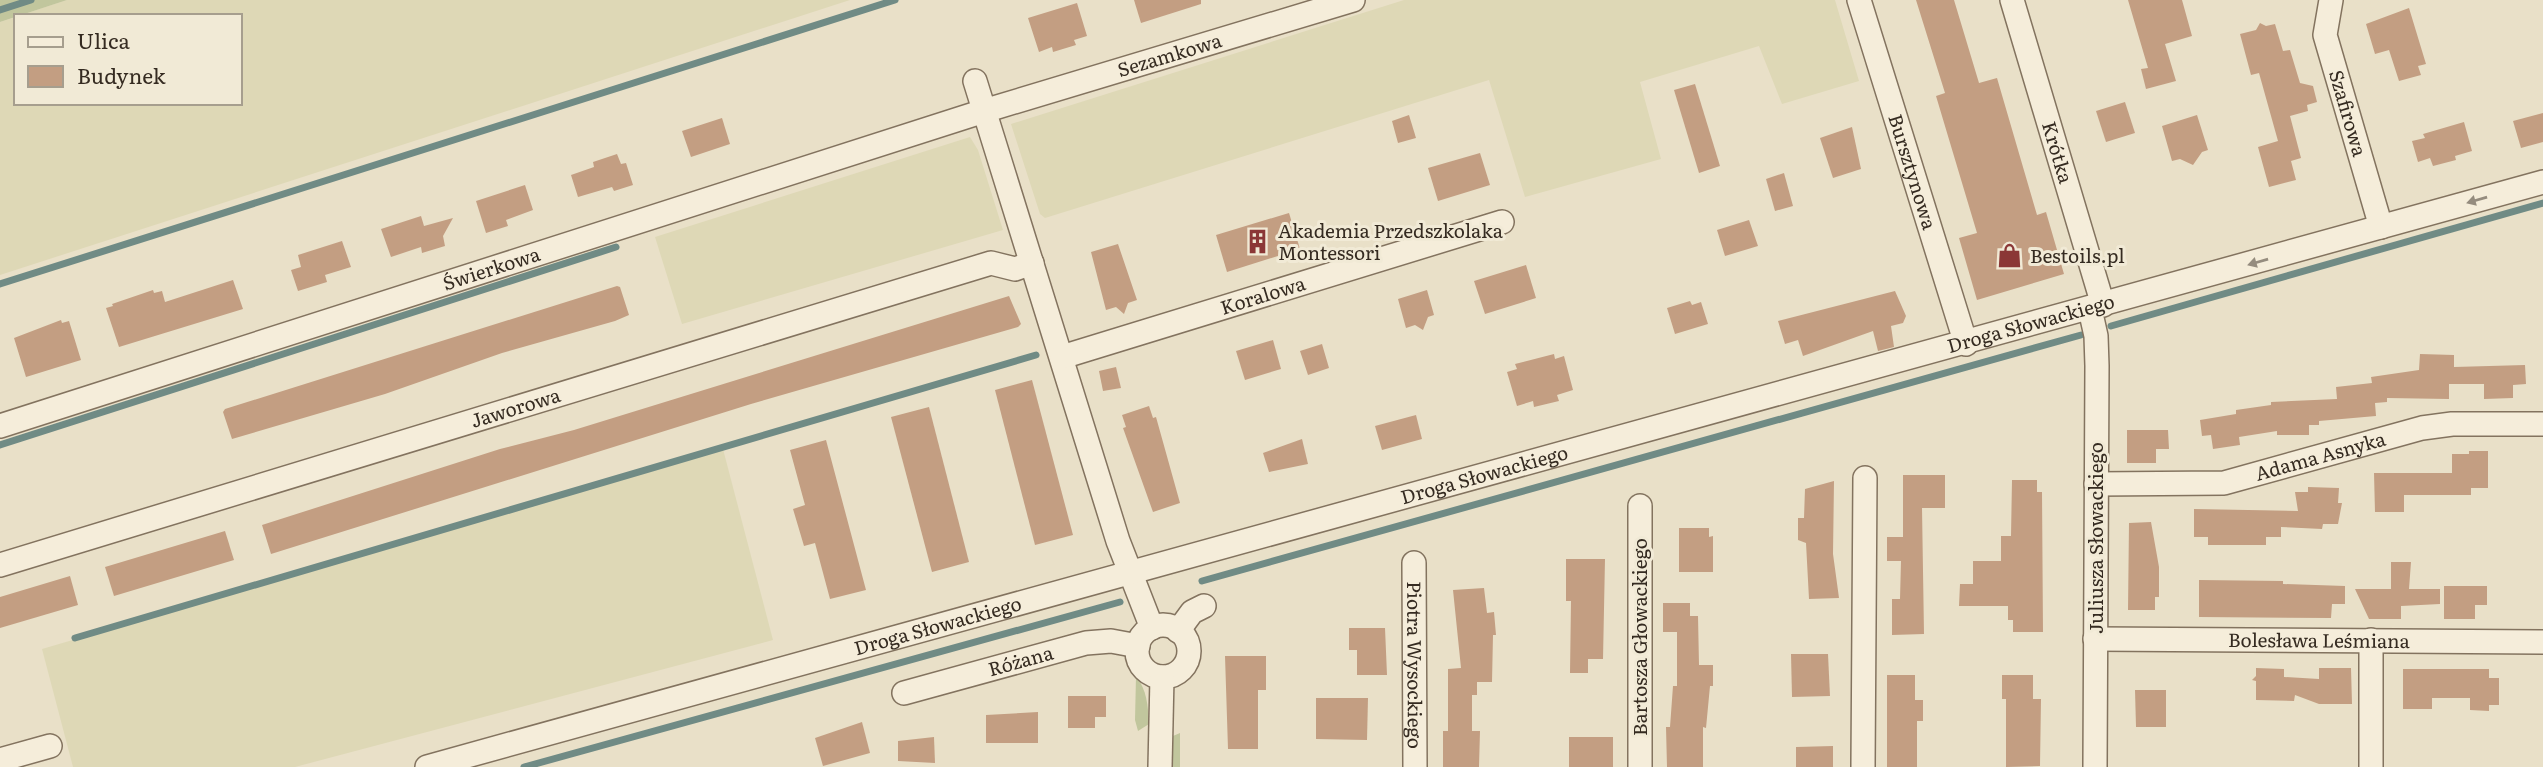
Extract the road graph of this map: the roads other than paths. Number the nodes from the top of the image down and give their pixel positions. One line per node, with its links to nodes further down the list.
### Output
1 (1353, 0): 6 (street, Sezamkowa)
2 (1859, 0): 12 (street, Bursztynowa)
3 (2012, 0): 11 (street, Krótka)
4 (2331, 0): 9 (street, Szafirowa)
5 (975, 81): 6 (street)
6 (985, 111): 10 (street); 15 (street, Świerkowa)
7 (2543, 182): 9 (street, Droga Słowackiego, one-way to 9)
8 (1503, 222): 13 (street, Koralowa)
9 (2381, 227): 11 (street, Droga Słowackiego, one-way to 11)
10 (1032, 263): 13 (street); 20 (street, Jaworowa)
11 (2096, 307): 12 (street, Droga Słowackiego); 17 (street, Juliusza Słowackiego)
12 (1966, 344): 21 (street, Droga Słowackiego)
13 (1062, 357): 21 (street)
14 (2543, 424): 17 (street, Adama Asnyka)
15 (0, 426)
16 (1864, 478): 36 (street)
17 (2096, 484): 25 (street, Juliusza Słowackiego)
18 (1640, 506): 35 (street, Bartosza Głowackiego)
19 (1414, 563): 34 (street, Piotra Wysockiego)
20 (0, 565)
21 (1132, 572): 24 (street); 32 (street, Droga Słowackiego)
22 (1204, 606): 23 (street)
23 (1178, 631): 24 (street); 28 (street)
24 (1145, 637): 28 (street); 29 (street, Różana)
25 (2095, 639): 26 (street, Bolesława Leśmiana); 37 (street, Juliusza Słowackiego)
26 (2371, 640): 27 (street, Bolesława Leśmiana); 38 (street)
27 (2543, 642)
28 (1162, 677): 33 (street)
29 (904, 693)
30 (50, 746): 31 (street)
31 (0, 760)
32 (427, 767)
33 (1160, 767)
34 (1415, 767)
35 (1640, 767)
36 (1863, 767)
37 (2095, 767)
38 (2371, 767)

